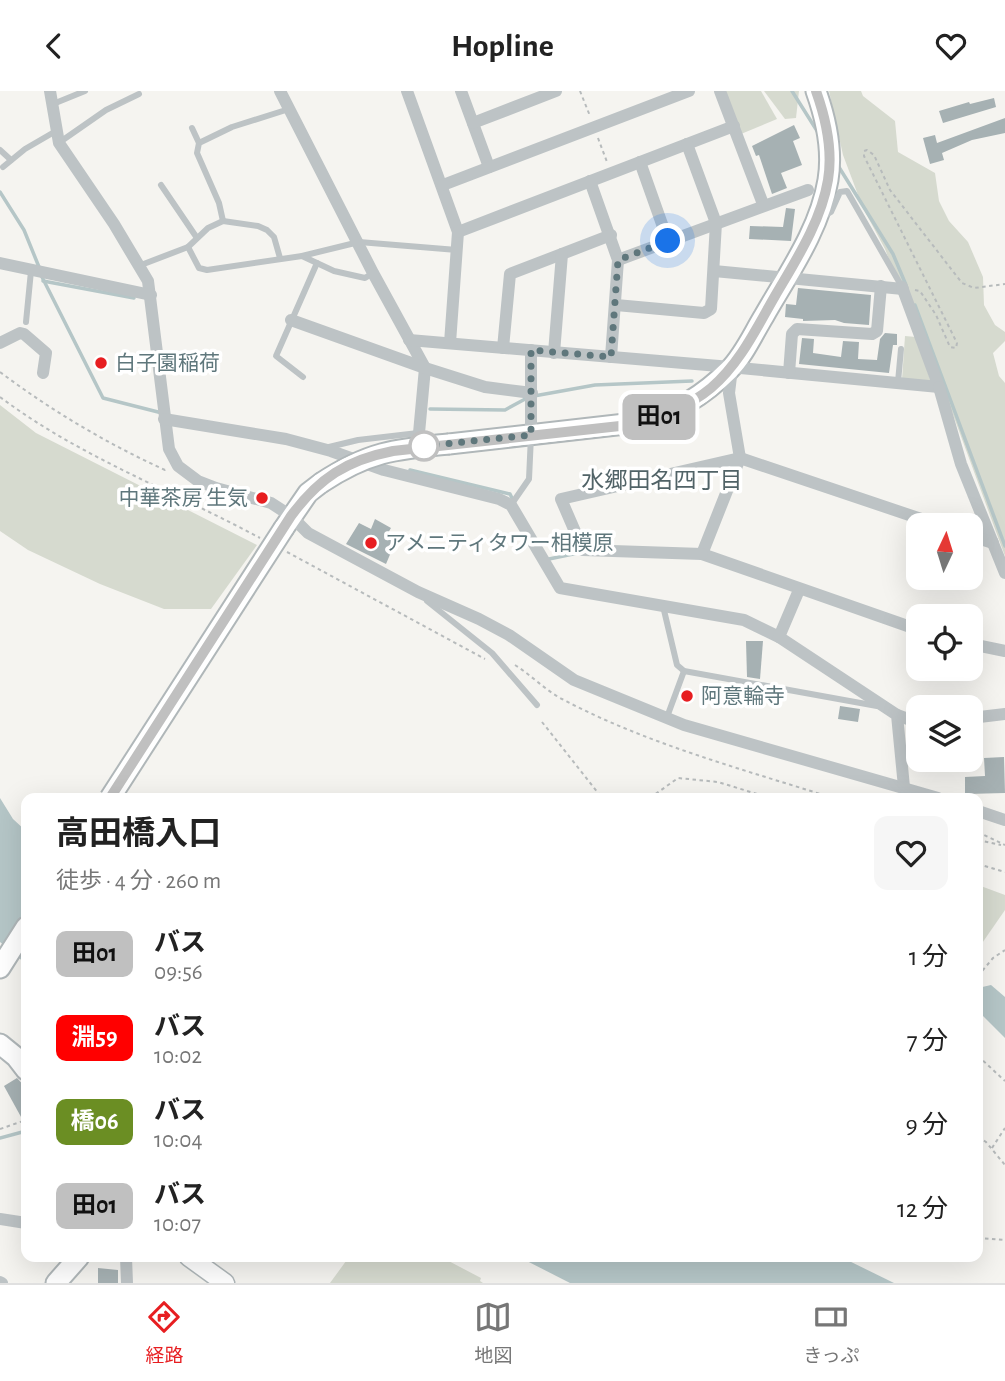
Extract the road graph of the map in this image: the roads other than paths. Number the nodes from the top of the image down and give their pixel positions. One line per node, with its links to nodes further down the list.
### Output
1 (85, 91): 10 (lane)
2 (281, 91): 11 (street)
3 (407, 91): 25 (street)
4 (461, 91): 12 (street)
5 (556, 91): 12 (street)
6 (689, 91): 22 (street)
7 (720, 91): 13 (street)
8 (816, 91): 29 (main road)
9 (139, 94): 15 (lane)
10 (51, 97): 15 (street)
11 (290, 109): 16 (lane); 35 (street)
12 (473, 123): 22 (street)
13 (734, 126): 17 (street); 27 (street)
14 (192, 128): 16 (lane)
15 (58, 137): 19 (lane); 44 (street)
16 (200, 143): 28 (lane)
17 (687, 144): 20 (street); 30 (street)
18 (0, 150): 19 (lane)
19 (11, 160): 21 (lane)
20 (640, 162): 23 (street); 34 (street)
21 (3, 167)
22 (489, 167): 25 (street)
23 (590, 181): 31 (street); 32 (street)
24 (161, 185): 33 (lane)
25 (443, 185): 31 (street)
26 (808, 190): 27 (street)
27 (764, 204): 30 (street)
28 (223, 221): 33 (lane); 40 (lane)
29 (815, 222): 48 (main road); 50 (lane)
30 (716, 223): 34 (street); 45 (street)
31 (458, 232): 37 (street)
32 (611, 235): 38 (street); 41 (street)
33 (197, 238): 36 (lane)
34 (668, 241): 41 (street)
35 (359, 242): 37 (lane); 39 (lane); 47 (street)
36 (188, 247): 40 (lane); 44 (lane)
37 (458, 251): 57 (street)
38 (562, 254): 58 (street); 61 (street)
39 (302, 256): 40 (lane); 43 (lane)
40 (280, 258)
41 (618, 260): 52 (street)
42 (0, 263): 46 (street)
43 (317, 263): 47 (lane); 53 (lane)
44 (141, 265): 51 (street)
45 (714, 271): 48 (street); 52 (street)
46 (40, 273): 51 (street); 54 (lane)
47 (373, 273): 55 (street)
48 (786, 277): 49 (street); 63 (main road)
49 (881, 286): 50 (street); 66 (street)
50 (907, 289): 69 (street)
51 (151, 295): 71 (street)
52 (616, 305): 62 (street)
53 (291, 320): 64 (street); 67 (lane)
54 (26, 322)
55 (409, 340): 57 (street); 64 (street)
56 (0, 343): 65 (street)
57 (450, 343): 58 (street)
58 (503, 348): 60 (street)
59 (901, 349): 68 (lane)
60 (531, 350): 61 (street); 70 (street)
61 (554, 352): 62 (street)
62 (611, 357): 63 (street)
63 (732, 367): 66 (street); 73 (main road); 75 (street)
64 (425, 368): 70 (street); 72 (street)
65 (48, 369)
66 (789, 373): 68 (street)
67 (303, 377)
68 (898, 383): 69 (street)
69 (939, 387): 80 (street)
70 (531, 399): 73 (street)
71 (164, 413): 74 (street); 78 (street)
72 (419, 433): 74 (lane)
73 (531, 435): 76 (lane); 78 (main road, bridge)
74 (324, 449): 76 (street)
75 (740, 458): 77 (street); 81 (street); 81 (street)
76 (514, 502): 85 (street)
77 (906, 514)
78 (288, 522): 84 (street); 98 (main road, bridge)
79 (984, 540): 80 (street)
80 (993, 543): 82 (street)
81 (702, 554): 83 (street)
82 (1005, 573)
83 (799, 590): 86 (street); 87 (street)
84 (418, 592): 91 (lane); 94 (street)
85 (662, 604): 87 (street); 90 (lane)
86 (906, 626)
87 (779, 638): 92 (street)
88 (983, 646): 89 (street)
89 (1005, 651)
90 (684, 671): 92 (lane); 94 (lane)
91 (537, 705)
92 (891, 711): 95 (street); 97 (street)
93 (1005, 714): 96 (street)
94 (667, 717): 97 (street)
95 (906, 717)
96 (983, 717)
97 (904, 787): 99 (street)
98 (113, 793)
99 (923, 793)
100 (983, 813): 101 (street)
101 (1005, 820)
102 (21, 935): 103 (main road)
103 (0, 968)
104 (0, 1044): 105 (main road)
105 (21, 1065)
106 (0, 1219): 107 (street)
107 (21, 1222)
108 (75, 1262): 111 (main road)
109 (126, 1262): 112 (street)
110 (196, 1262): 113 (main road)
111 (56, 1283)
112 (127, 1283)
113 (225, 1283)

